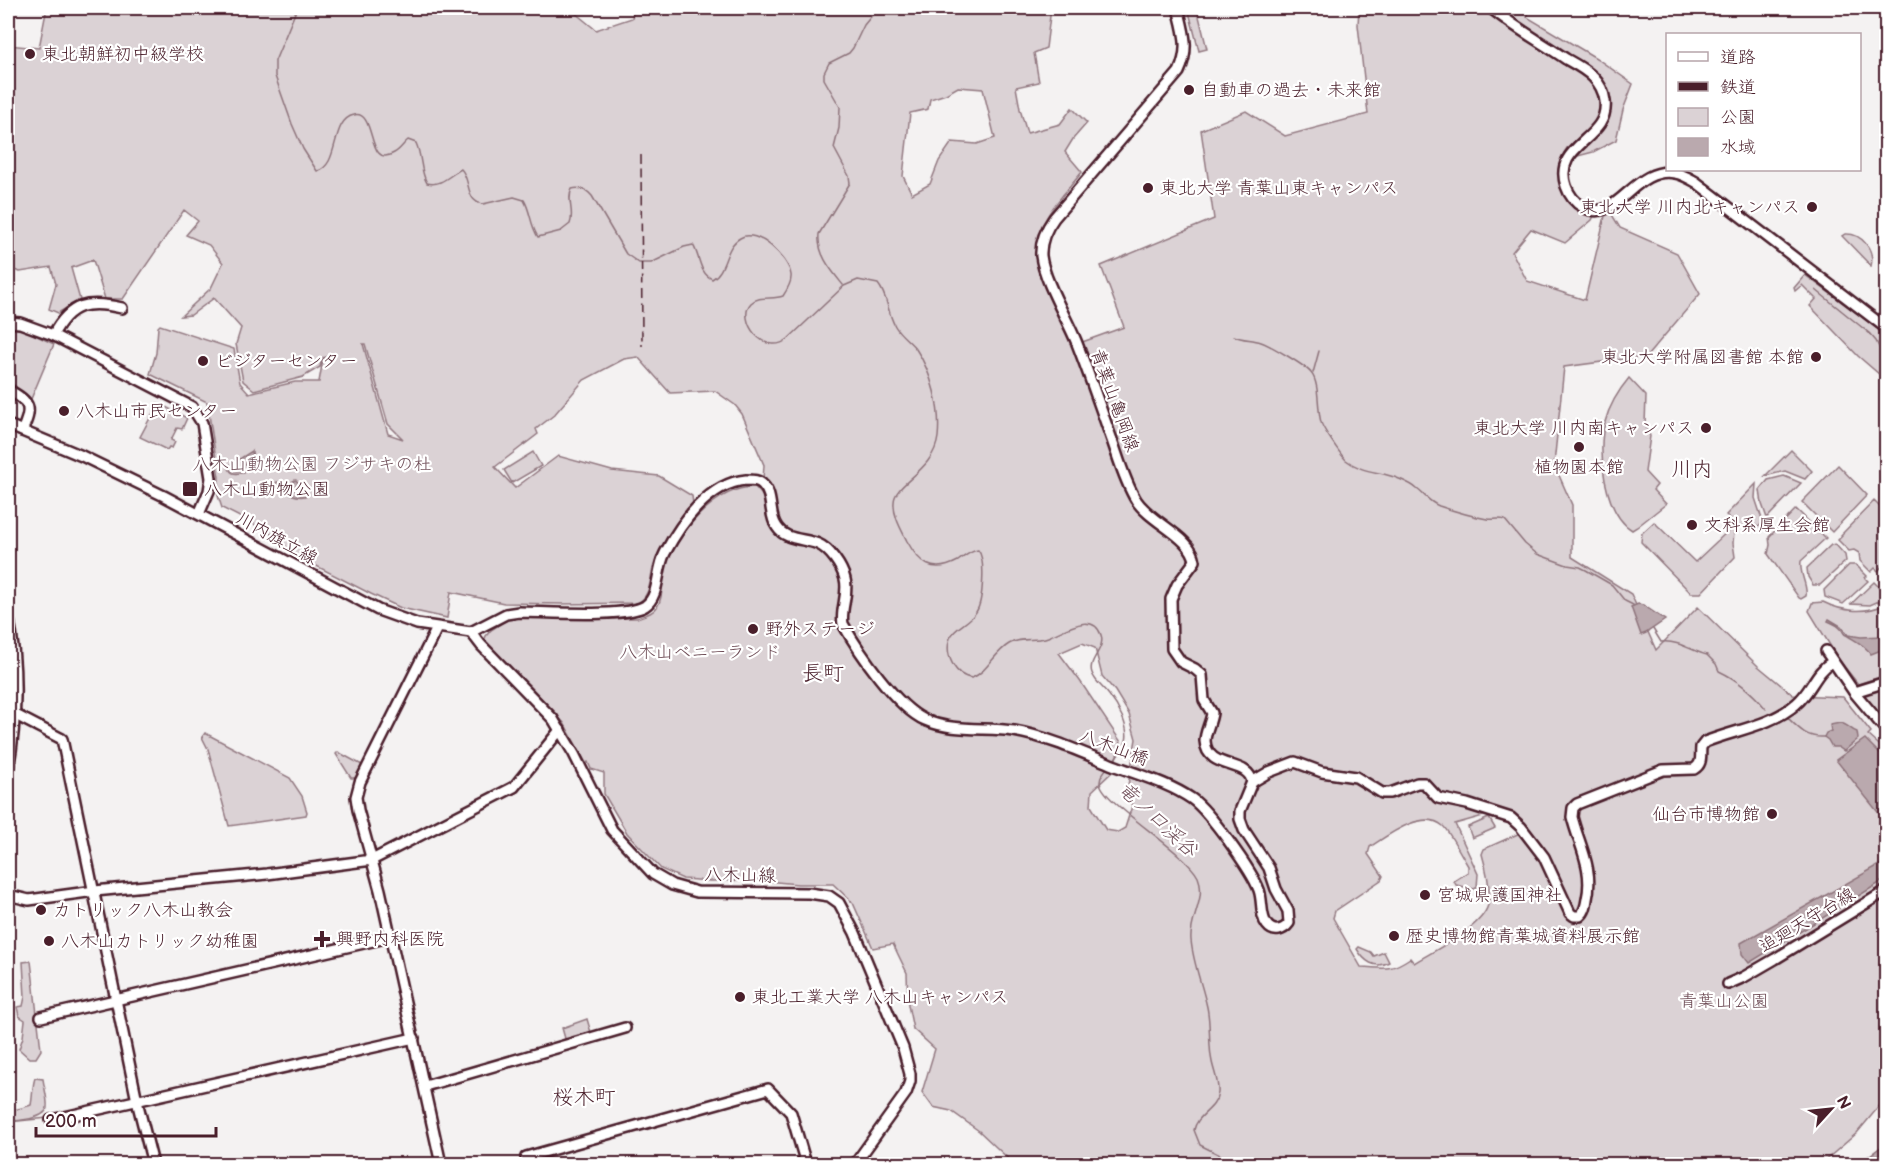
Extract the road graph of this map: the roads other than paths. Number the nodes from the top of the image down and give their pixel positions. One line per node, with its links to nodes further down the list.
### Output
1 (1178, 8): 24 (street, 青葉山亀岡線)
2 (1491, 8): 5 (street)
3 (122, 308): 6 (street)
4 (8, 322): 6 (street)
5 (1887, 328)
6 (53, 335): 10 (street)
7 (8, 390): 9 (street)
8 (8, 425): 9 (street, 川内旗立線)
9 (22, 431): 10 (street, 川内旗立線)
10 (199, 514): 12 (street, 川内旗立線)
11 (8, 614): 20 (street)
12 (437, 628): 13 (street, 川内旗立線); 25 (street)
13 (471, 632): 21 (street, 八木山線); 24 (street, 八木山橋)
14 (1826, 651): 16 (street)
15 (8, 662): 18 (street)
16 (1832, 662): 19 (street); 24 (street)
17 (1887, 682): 19 (street)
18 (8, 690)
19 (1854, 692): 22 (street)
20 (11, 713): 23 (street); 26 (street)
21 (560, 730): 25 (street); 42 (street, 八木山線)
22 (1887, 730)
23 (8, 770)
24 (1252, 782)
25 (372, 860): 26 (street); 29 (street)
26 (95, 891): 28 (street); 31 (street)
27 (1887, 891): 30 (street, 追廻天守台線)
28 (8, 895)
29 (390, 937): 31 (street); 34 (street)
30 (1728, 984)
31 (116, 1000): 32 (street); 36 (street)
32 (41, 1017)
33 (625, 1029): 35 (street)
34 (414, 1038): 35 (street); 36 (street)
35 (425, 1086): 40 (street)
36 (137, 1101): 37 (street); 39 (street)
37 (51, 1120)
38 (526, 1157): 41 (street)
39 (153, 1164)
40 (441, 1164)
41 (806, 1164)
42 (855, 1164)

